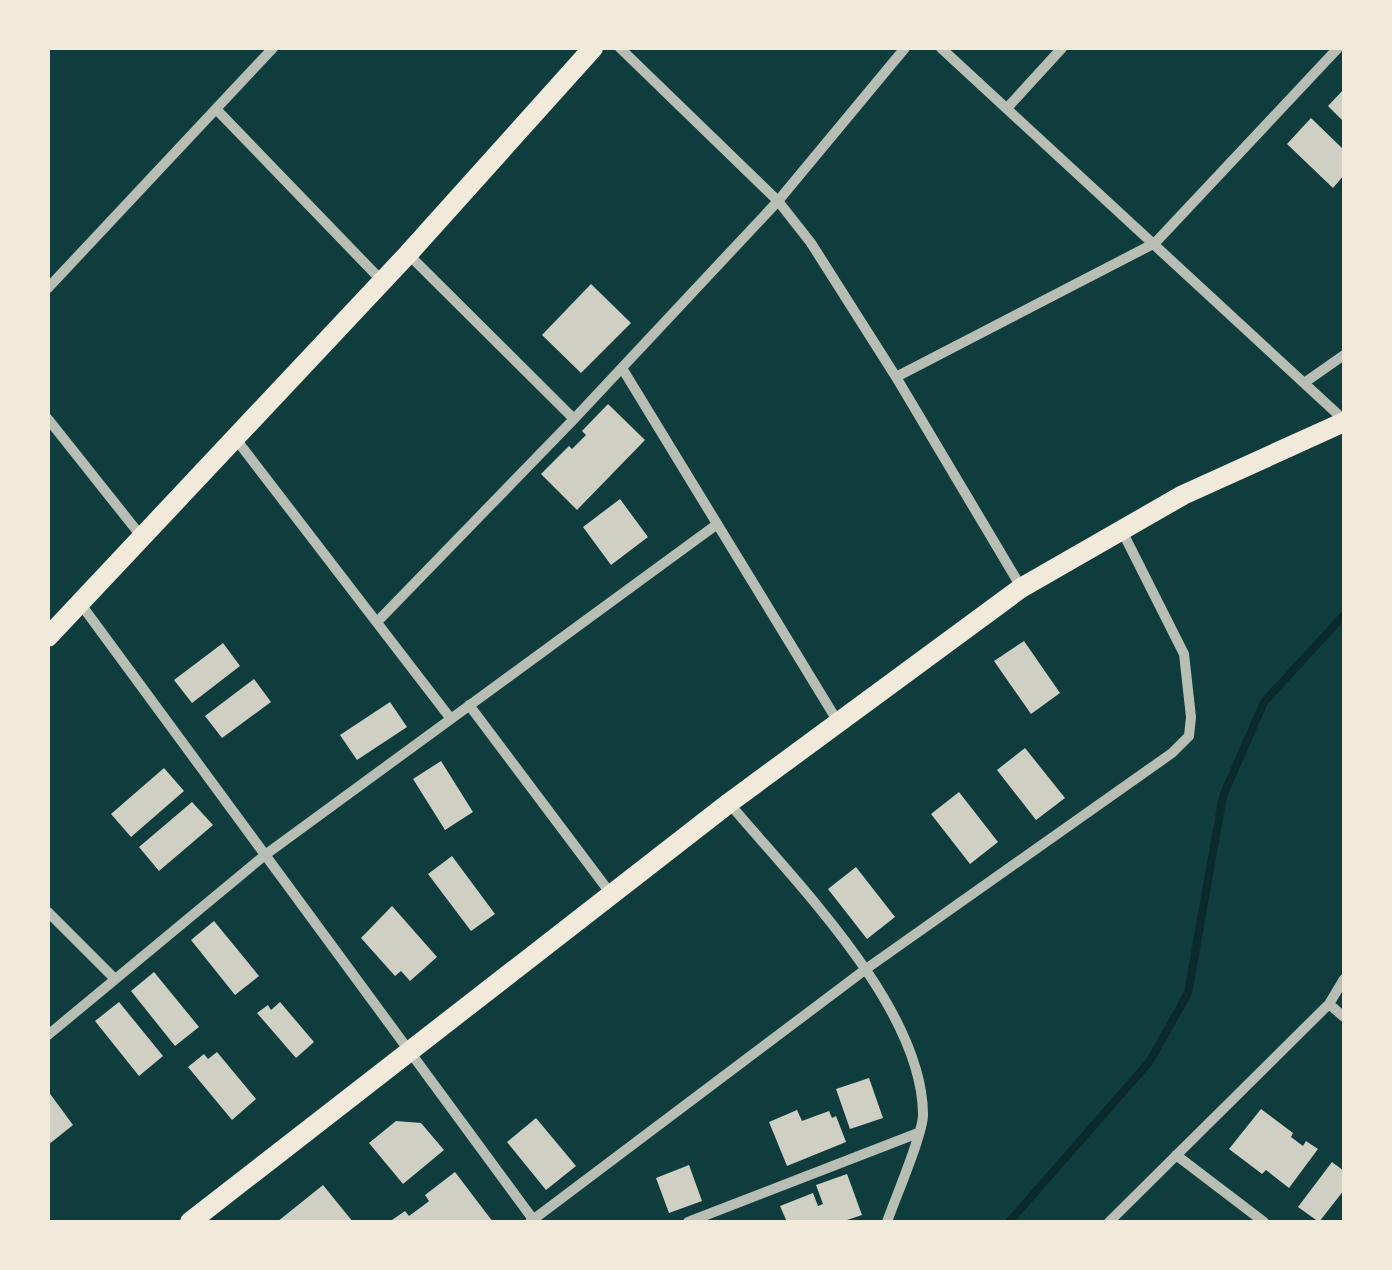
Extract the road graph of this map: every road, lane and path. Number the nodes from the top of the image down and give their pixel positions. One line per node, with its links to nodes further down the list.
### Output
1 (273, 48): 9 (street)
2 (593, 48): 12 (main road)
3 (620, 48): 10 (street)
4 (905, 48): 10 (street)
5 (942, 48): 8 (street)
6 (1062, 48): 8 (street)
7 (1338, 48): 11 (street)
8 (1008, 107): 11 (street)
9 (217, 110): 13 (street); 14 (street)
10 (778, 201): 16 (street); 17 (street)
11 (1155, 244): 17 (street); 18 (street)
12 (408, 254): 13 (main road); 20 (street)
13 (382, 281): 22 (main road)
14 (48, 288)
15 (1344, 355): 18 (street)
16 (622, 368): 20 (street); 23 (street)
17 (896, 377): 26 (street)
18 (1304, 383): 21 (street)
19 (48, 419): 25 (street)
20 (574, 419): 28 (street)
21 (1344, 421): 24 (main road)
22 (235, 438): 25 (main road); 28 (street)
23 (716, 525): 30 (street); 32 (street)
24 (1122, 530): 26 (main road); 37 (street)
25 (141, 536): 27 (main road)
26 (1021, 588): 32 (main road)
27 (80, 603): 29 (main road); 34 (street)
28 (377, 622): 31 (street)
29 (48, 638)
30 (469, 705): 31 (street); 35 (street)
31 (451, 719): 34 (street)
32 (838, 722): 33 (main road)
33 (729, 803): 35 (main road); 37 (street)
34 (265, 855): 38 (street); 43 (street)
35 (611, 894): 43 (main road)
36 (48, 912): 38 (street)
37 (866, 969): 44 (street); 47 (street)
38 (115, 979): 42 (street)
39 (1344, 980): 40 (street)
40 (1329, 1004): 41 (street); 45 (street)
41 (1344, 1017)
42 (48, 1035)
43 (409, 1050): 46 (main road); 47 (street)
44 (918, 1133): 48 (street); 49 (street)
45 (1176, 1156): 50 (street); 51 (street)
46 (190, 1222)
47 (533, 1222)
48 (688, 1222)
49 (887, 1222)
50 (1110, 1222)
51 (1264, 1222)

